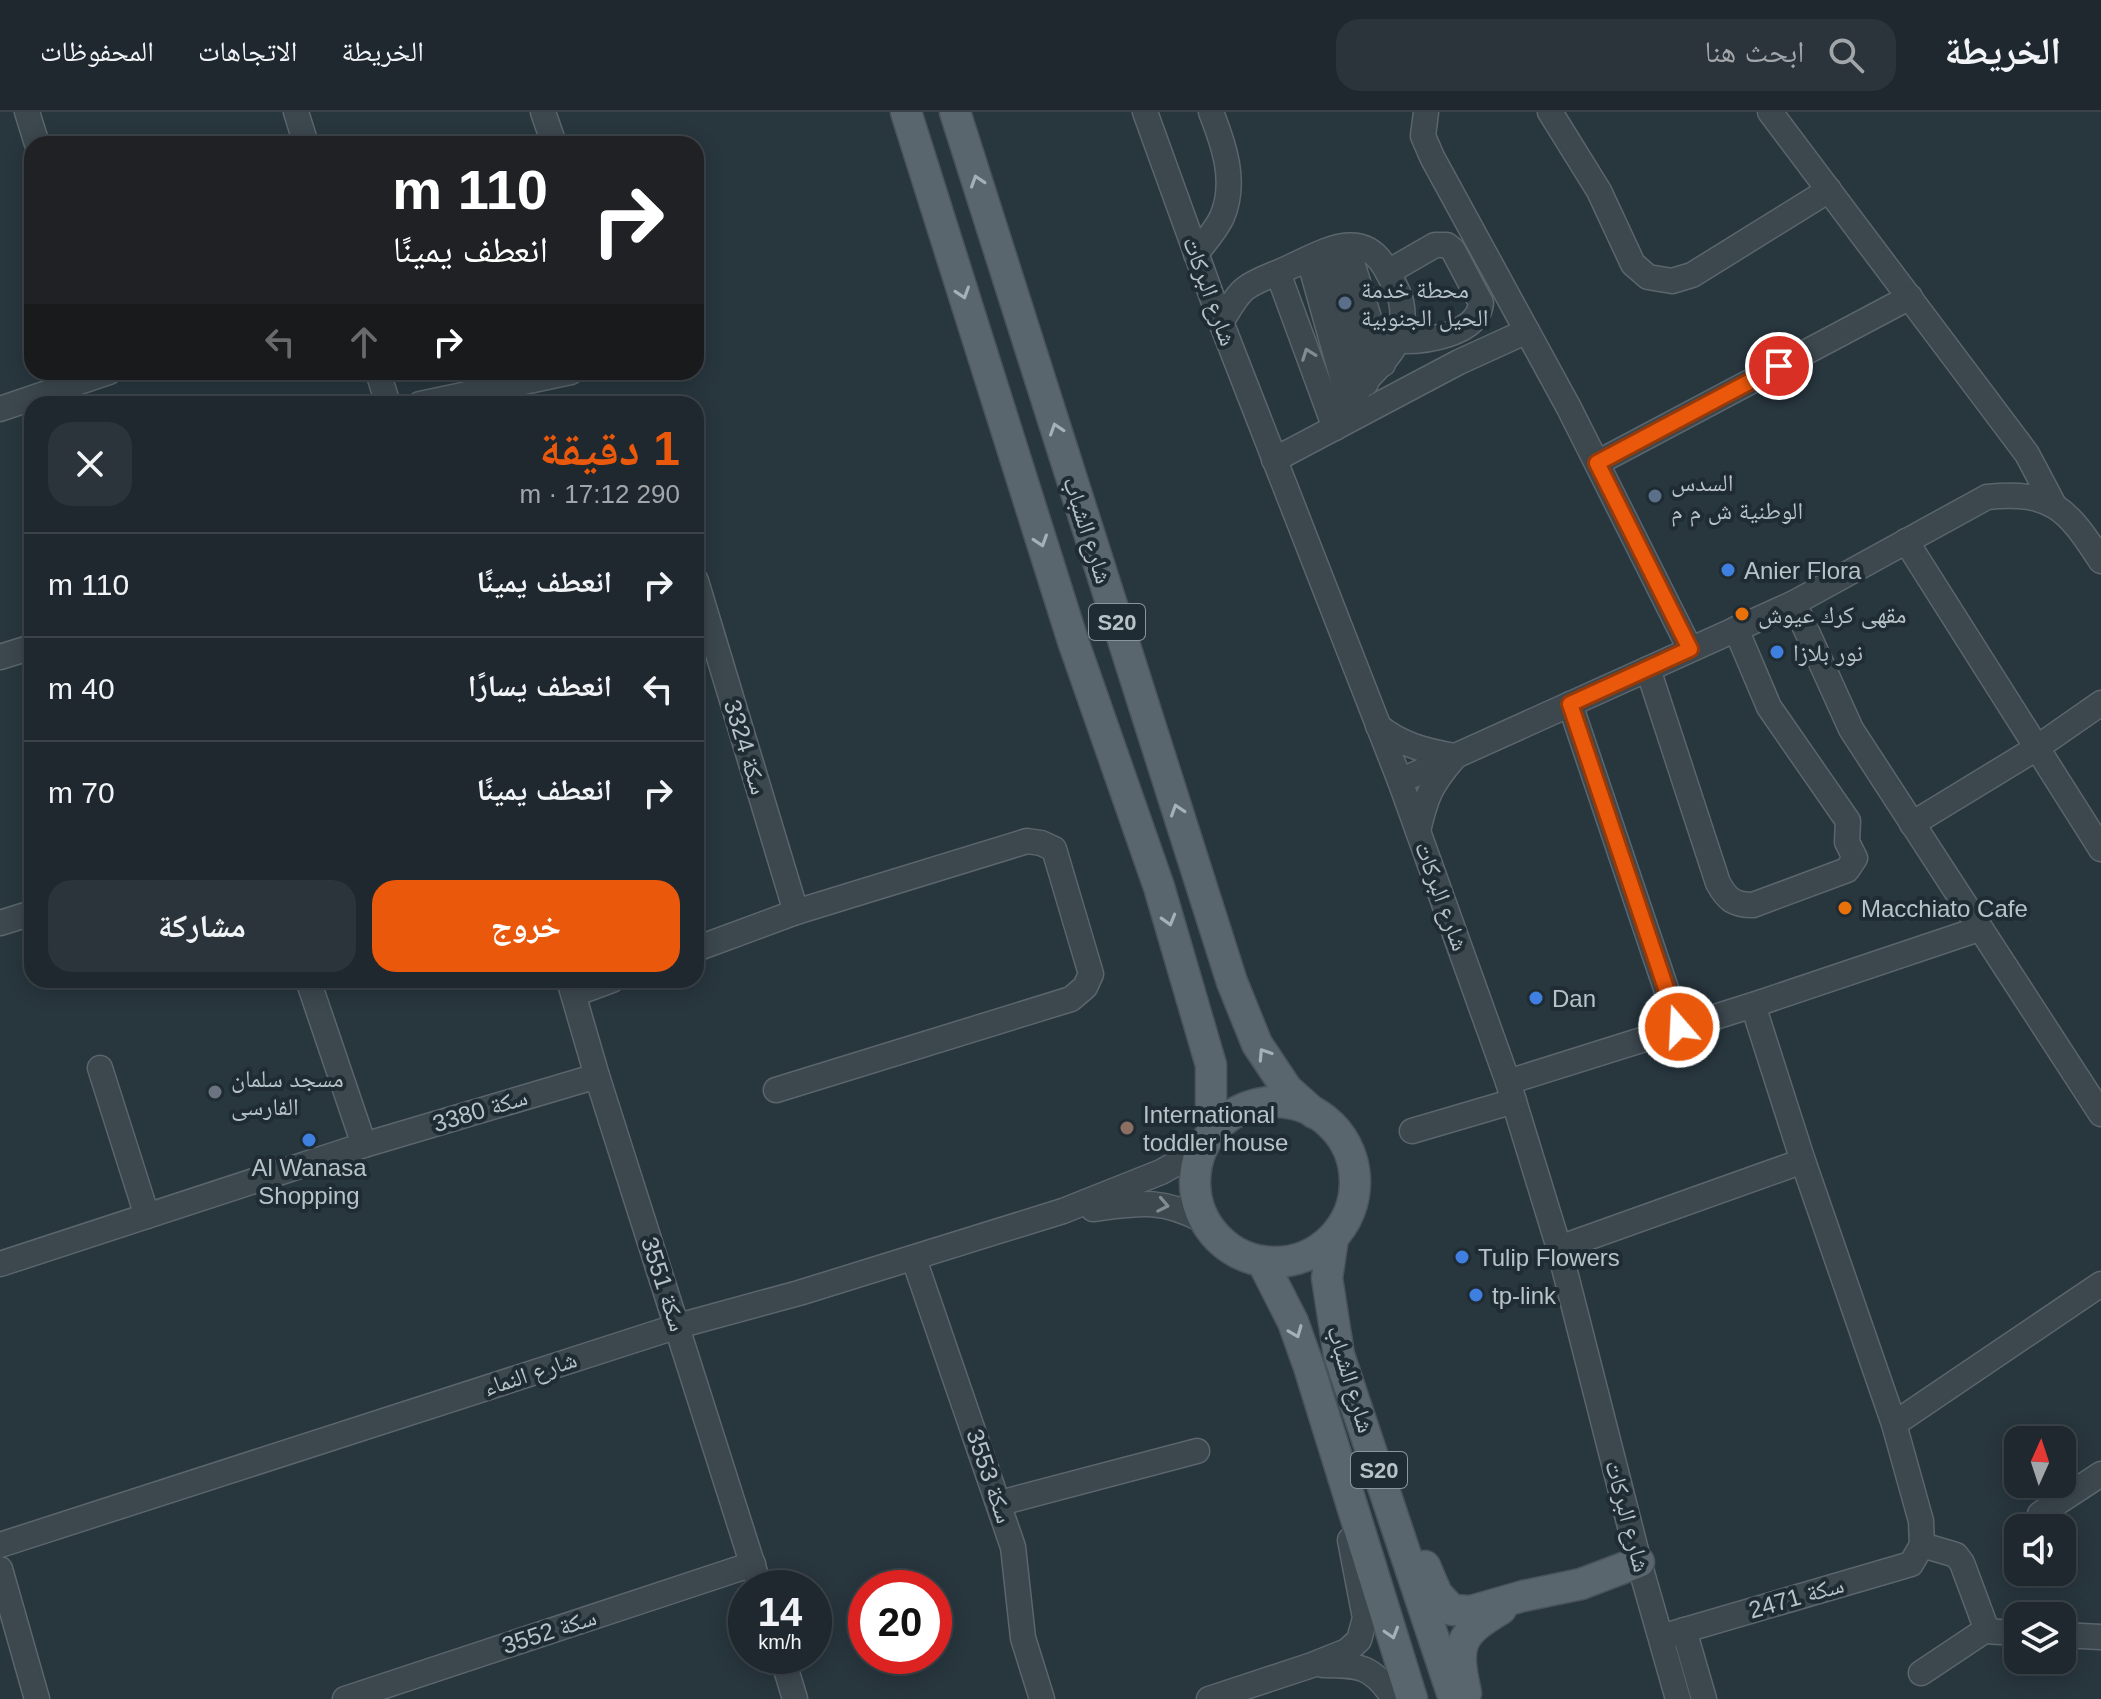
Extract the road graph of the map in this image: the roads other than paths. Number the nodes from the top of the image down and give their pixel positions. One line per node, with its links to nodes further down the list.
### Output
1 (27, 112): 11 (street)
2 (296, 112): 12 (street)
3 (543, 112): 13 (street)
4 (906, 112): 71 (main road, شارع الشباب / S20, one-way to 71)
5 (955, 112): 68 (main road, شارع الشباب / S20, one-way to 5)
6 (1145, 112): 16 (street, شارع البركات)
7 (1211, 112): 16 (street)
8 (1426, 112): 23 (street)
9 (1550, 112): 14 (street)
10 (1770, 112): 14 (street)
11 (34, 136)
12 (304, 136)
13 (551, 136)
14 (1829, 190): 21 (street)
15 (1328, 252): 17 (street); 18 (street); 25 (street); 28 (street); 33 (street)
16 (1196, 254): 19 (street, شارع البركات)
17 (1388, 272): 24 (street); 24 (street)
18 (1278, 273): 20 (street); 33 (street, one-way to 18)
19 (1206, 282): 20 (street); 22 (street, شارع البركات)
20 (1244, 289): 22 (street)
21 (1910, 297): 35 (street); 36 (street)
22 (1221, 322): 34 (street, شارع البركات)
23 (1527, 331): 33 (street); 35 (street)
24 (1398, 341): 25 (street)
25 (1383, 364): 28 (street)
26 (85, 380): 29 (street)
27 (533, 380): 30 (street)
28 (1366, 383): 33 (street)
29 (38, 396)
30 (458, 396)
31 (24, 401): 32 (street)
32 (0, 409)
33 (1343, 417): 34 (street)
34 (1274, 460): 48 (street, شارع البركات)
35 (1597, 463): 42 (street)
36 (2054, 505): 37 (street); 38 (street)
37 (1906, 541): 39 (street); 49 (street)
38 (2101, 561)
39 (1794, 603): 41 (street); 52 (street)
40 (704, 607): 55 (street, سكة 3324)
41 (1736, 629): 42 (street); 45 (street)
42 (1690, 649): 45 (street)
43 (24, 650): 44 (street)
44 (0, 657)
45 (1648, 669): 47 (street)
46 (2101, 703): 49 (street)
47 (1570, 704): 50 (street); 63 (street)
48 (1378, 726): 50 (street); 51 (street, شارع البركات)
49 (2035, 749): 52 (street); 54 (street)
50 (1455, 756): 51 (street); 53 (street)
51 (1400, 781): 53 (street, شارع البركات)
52 (1912, 824): 58 (street)
53 (1418, 831): 67 (street, شارع البركات)
54 (2101, 849)
55 (796, 912): 59 (street); 66 (street)
56 (24, 916): 57 (street)
57 (0, 923)
58 (1979, 929): 62 (street); 69 (street)
59 (704, 946)
60 (311, 988): 72 (street)
61 (572, 988): 65 (street, سكة 3551)
62 (1753, 1005): 63 (street); 73 (street)
63 (1679, 1027): 67 (street)
64 (100, 1068): 75 (street)
65 (597, 1076): 72 (street, سكة 3380); 83 (street, سكة 3551)
66 (776, 1090)
67 (1511, 1091): 70 (street); 78 (street, شارع البركات)
68 (1314, 1113): 71 (main road); 77 (main road, S20)
69 (2101, 1114)
70 (1412, 1131)
71 (1208, 1139): 74 (street, شارع النماء); 76 (main road, S20)
72 (364, 1145): 75 (street, سكة 3380)
73 (1803, 1161): 78 (street); 85 (street)
74 (1063, 1211): 76 (street, شارع النماء, one-way to 76); 79 (street, شارع النماء)
75 (147, 1216): 81 (street, سكة 3380)
76 (1204, 1221): 80 (main road, S20)
77 (1333, 1238): 80 (main road, S20); 86 (main road, شارع الشباب / S20)
78 (1559, 1248): 93 (street, شارع البركات)
79 (914, 1259): 83 (street, شارع النماء); 89 (street, سكة 3553)
80 (1262, 1261): 84 (main road, شارع الشباب / S20, one-way to 84)
81 (0, 1264)
82 (2101, 1284): 85 (street)
83 (678, 1326): 91 (street, شارع النماء); 94 (street, سكة 3551)
84 (1325, 1420): 103 (street); 112 (main road, شارع الشباب / S20, one-way to 112)
85 (1894, 1424): 92 (street)
86 (1367, 1432): 97 (main road); 113 (main road, شارع الشباب / S20)
87 (1197, 1451): 89 (street)
88 (2101, 1474): 90 (street)
89 (1000, 1503): 109 (street, سكة 3553)
90 (2040, 1514)
91 (0, 1545)
92 (1922, 1545): 98 (street); 100 (street, سكة 2471)
93 (1639, 1562): 97 (main road); 100 (street, شارع البركات)
94 (753, 1564): 96 (street, سكة 3551); 107 (street, سكة 3552)
95 (0, 1569): 106 (street)
96 (755, 1570)
97 (1523, 1596): 114 (main road)
98 (1984, 1631): 99 (street); 104 (street)
99 (2004, 1632)
100 (1672, 1633): 115 (street, شارع البركات); 116 (street)
101 (2076, 1636): 102 (street)
102 (2101, 1637)
103 (1312, 1665): 110 (street); 111 (street)
104 (1921, 1673)
105 (787, 1674): 108 (street)
106 (37, 1699)
107 (345, 1699)
108 (795, 1699)
109 (1042, 1699)
110 (1209, 1699)
111 (1394, 1699)
112 (1412, 1699)
113 (1454, 1699)
114 (1468, 1699)
115 (1678, 1699)
116 (1704, 1699)

